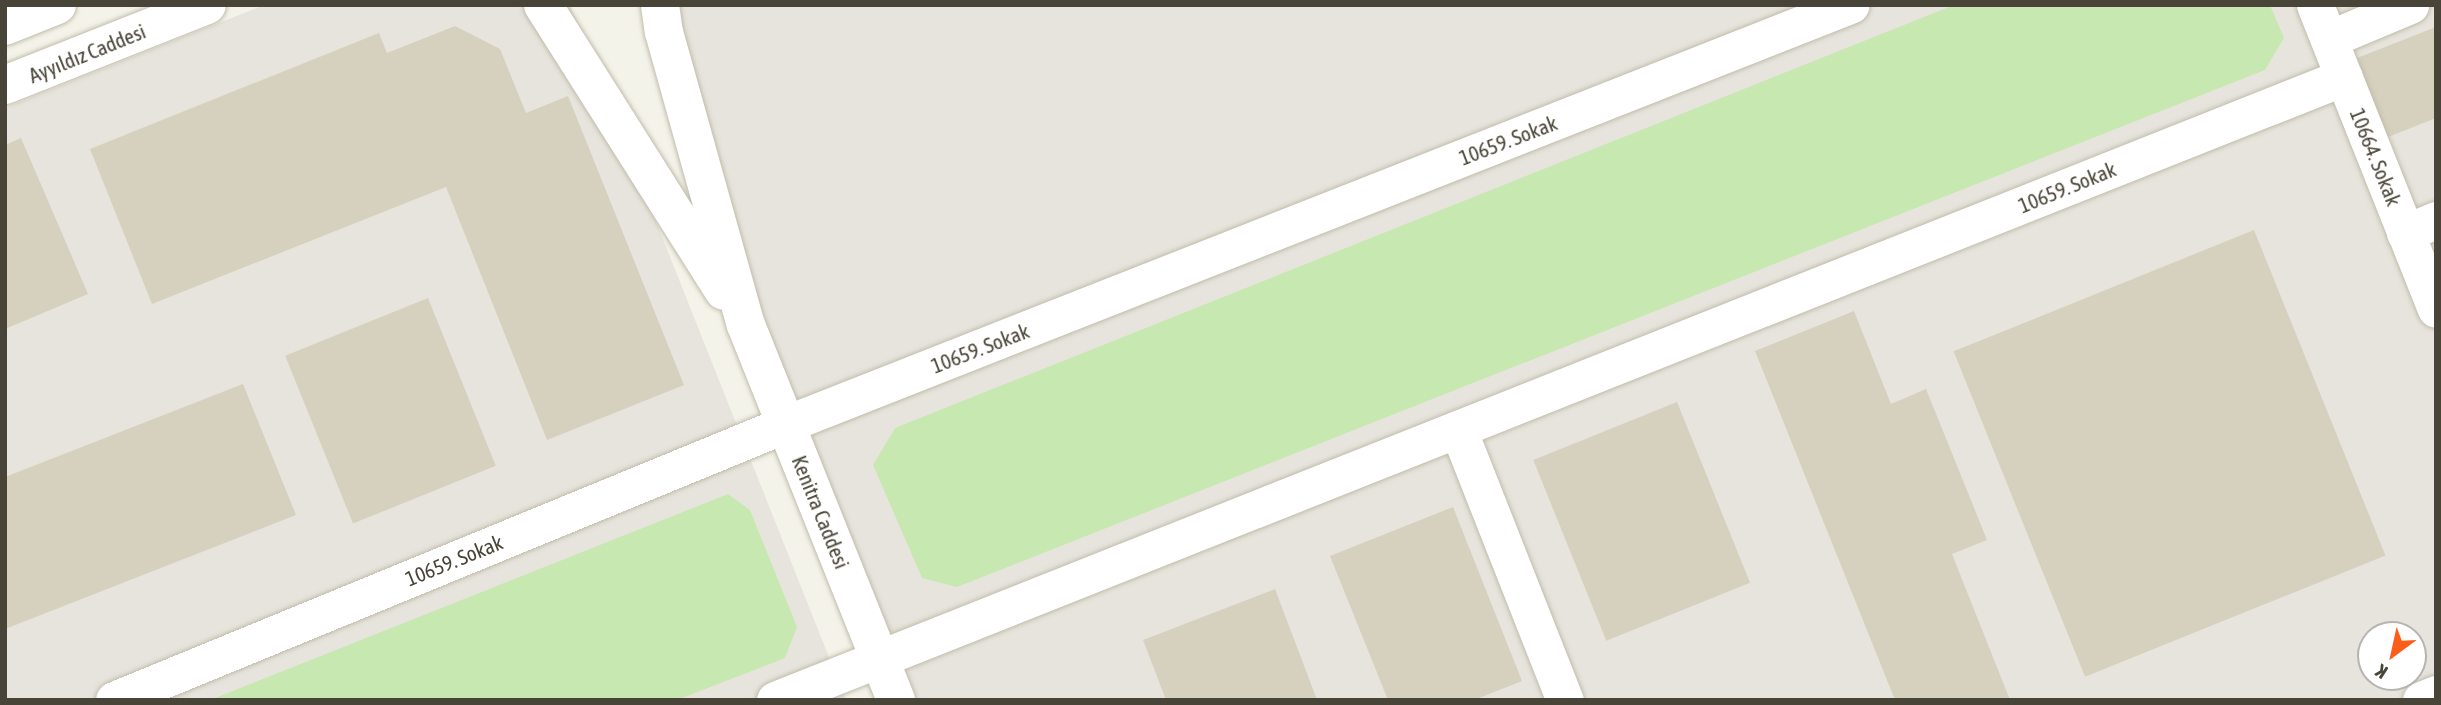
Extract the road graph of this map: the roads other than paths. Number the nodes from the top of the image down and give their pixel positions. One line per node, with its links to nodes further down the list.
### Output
1 (57, 5): 8 (street)
2 (207, 5): 11 (street, Ayyıldız Caddesi)
3 (543, 5): 14 (street)
4 (660, 5): 14 (street)
5 (1850, 5): 15 (street, 10659. Sokak)
6 (2315, 5): 9 (street, 10664. Sokak)
7 (2410, 5): 9 (street)
8 (5, 26)
9 (2329, 39): 10 (street, 10664. Sokak)
10 (2344, 77): 12 (street, 10664. Sokak); 16 (street, 10659. Sokak)
11 (5, 85)
12 (2421, 226): 13 (street, 10664. Sokak)
13 (2436, 309)
14 (746, 325): 15 (street, Kenitra Caddesi)
15 (786, 424): 17 (street, Kenitra Caddesi); 19 (street, 10659. Sokak)
16 (1458, 429): 17 (street, 10659. Sokak); 22 (street)
17 (879, 659): 20 (street, 10659. Sokak); 21 (street, Kenitra Caddesi)
18 (2436, 694): 23 (street)
19 (114, 700)
20 (775, 700)
21 (896, 700)
22 (1565, 700)
23 (2421, 700)

